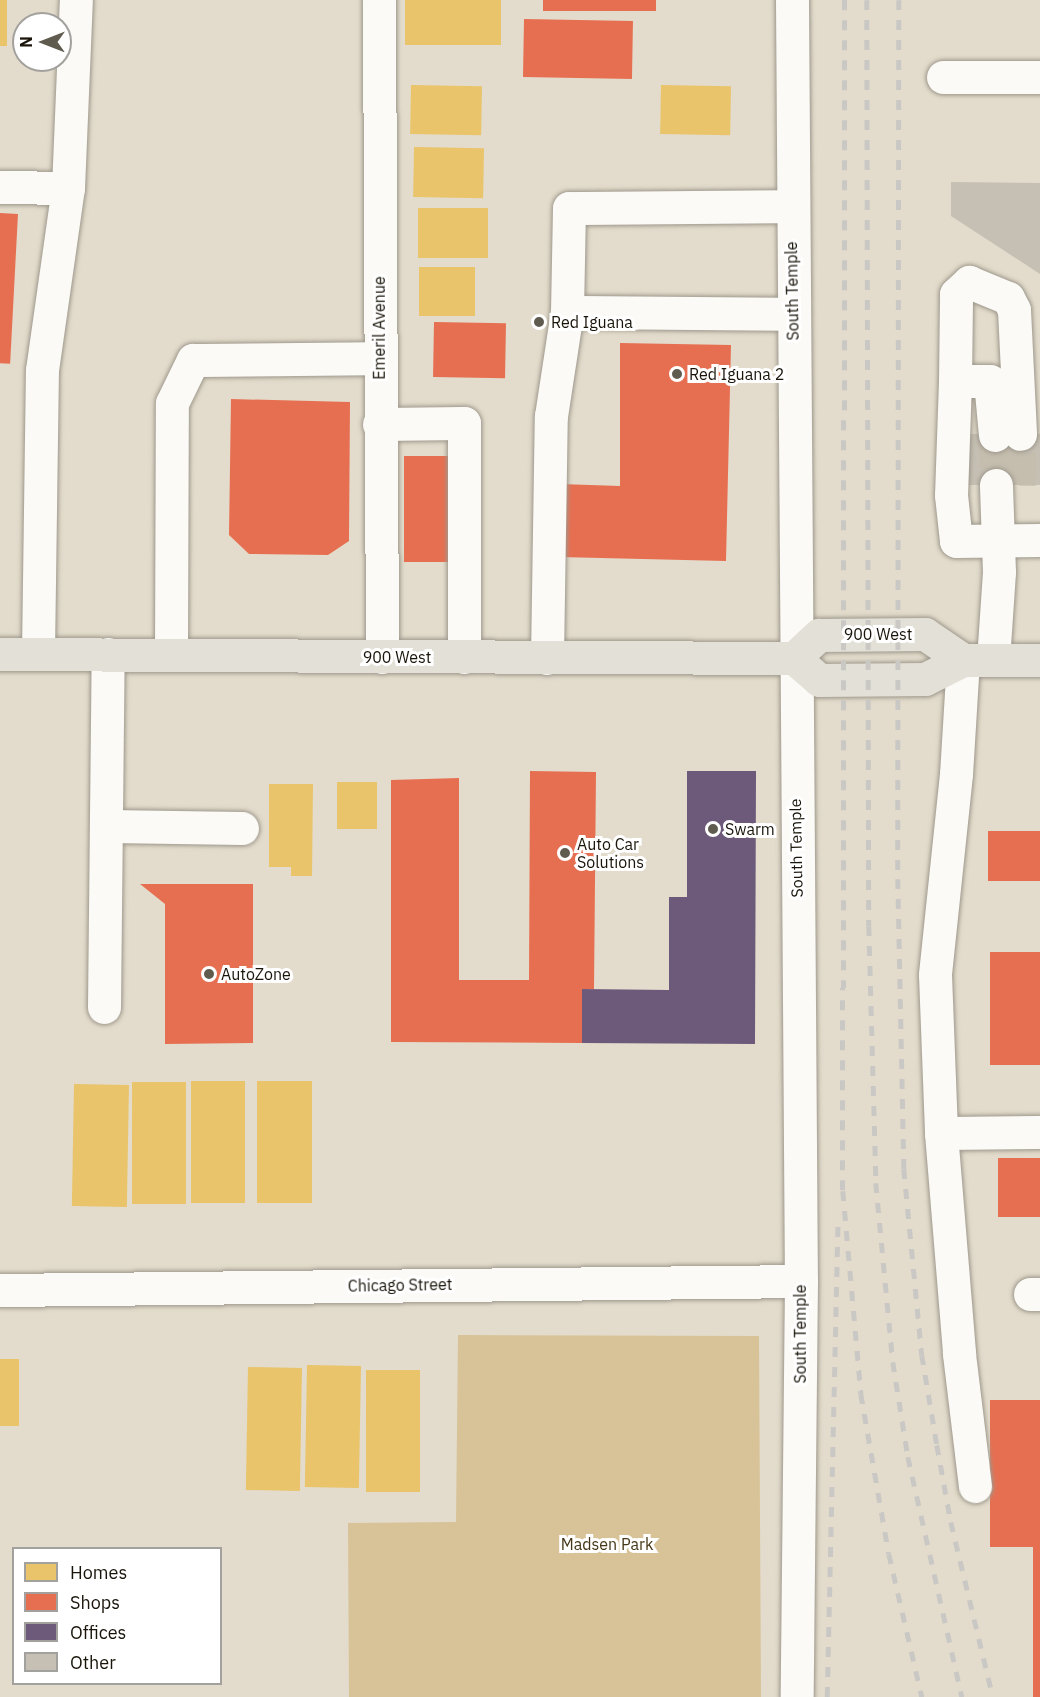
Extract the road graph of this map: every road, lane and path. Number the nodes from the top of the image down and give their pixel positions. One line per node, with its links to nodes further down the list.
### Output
1 (76, 0): 7 (street)
2 (379, 0): 11 (street, Emeril Avenue)
3 (792, 0): 8 (street, South Temple)
4 (943, 77): 5 (street)
5 (1040, 77)
6 (0, 187): 7 (street)
7 (68, 188): 18 (street)
8 (791, 206): 9 (street); 10 (street, South Temple)
9 (567, 312): 10 (street); 24 (street)
10 (793, 314): 25 (street, South Temple)
11 (379, 358): 14 (street, Emeril Avenue); 21 (street)
12 (954, 381): 13 (street); 13 (street); 17 (street)
13 (1017, 383): 15 (street)
14 (379, 424): 22 (street, Emeril Avenue); 23 (street)
15 (1007, 435)
16 (1008, 485): 17 (street)
17 (1019, 539): 26 (street)
18 (38, 653): 19 (main road, 900 West); 20 (main road, 900 West)
19 (0, 654)
20 (108, 654): 21 (main road, 900 West); 28 (street)
21 (171, 654): 22 (main road, 900 West)
22 (382, 657): 23 (main road, 900 West)
23 (464, 657): 24 (main road, 900 West)
24 (547, 658): 25 (main road, 900 West)
25 (794, 658): 26 (main road); 26 (main road, 900 West); 33 (street, South Temple)
26 (978, 660): 27 (main road); 32 (street)
27 (1040, 660)
28 (108, 826): 29 (street); 30 (street)
29 (242, 828)
30 (104, 1007)
31 (1040, 1132): 32 (street)
32 (941, 1133): 35 (street)
33 (801, 1281): 34 (street, Chicago Street); 36 (street, South Temple)
34 (0, 1290)
35 (975, 1486)
36 (797, 1697)

